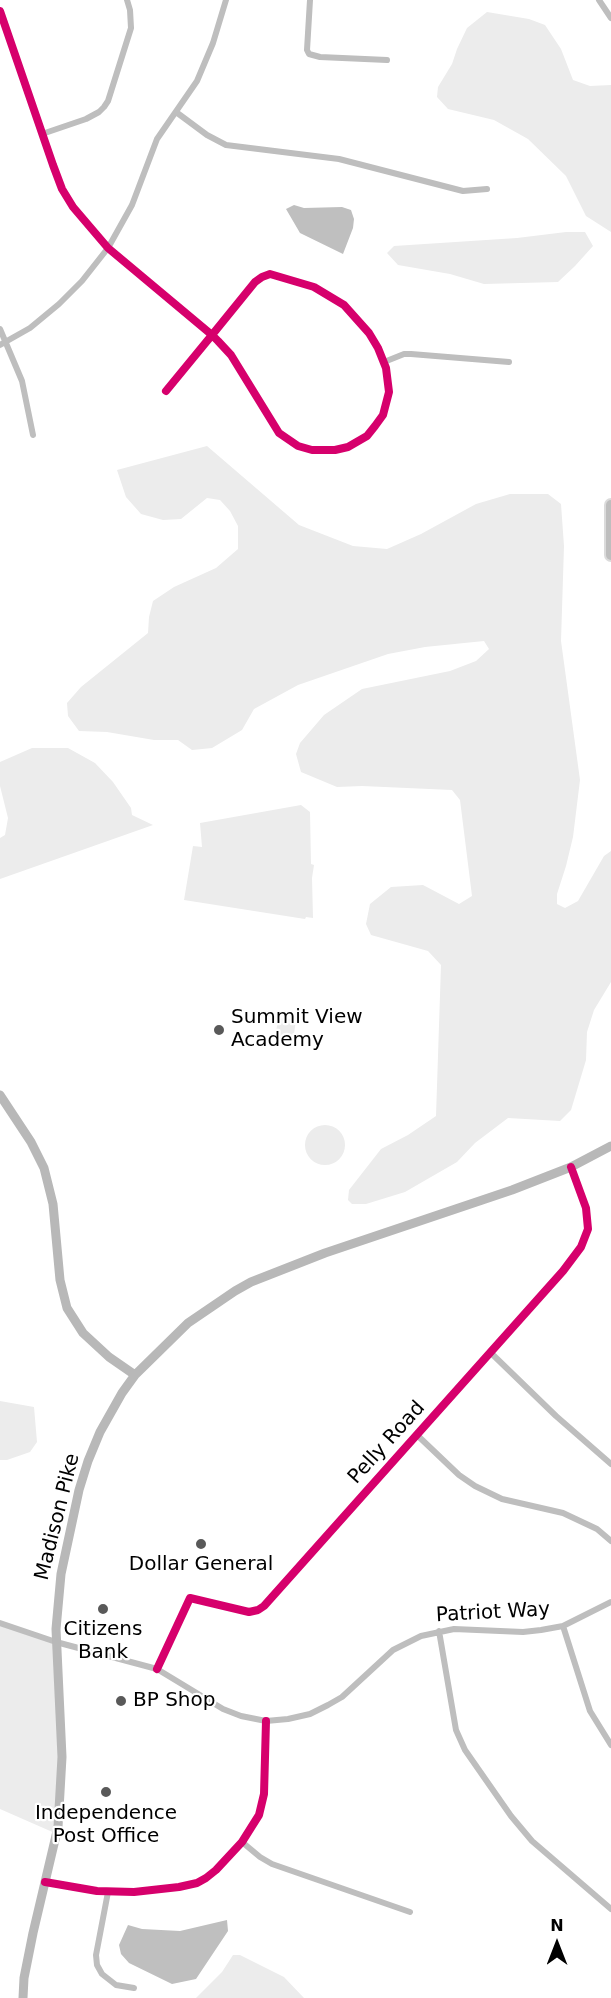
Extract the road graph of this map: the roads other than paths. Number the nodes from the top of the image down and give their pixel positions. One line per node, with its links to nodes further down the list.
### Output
1 (127, 0): 10 (street)
2 (226, 0): 9 (street)
3 (310, 0): 8 (street)
4 (599, 0): 6 (street)
5 (0, 11): 7 (street)
6 (611, 18)
7 (3, 32): 10 (street)
8 (387, 60)
9 (176, 112): 11 (street); 12 (street)
10 (42, 134): 12 (street)
11 (487, 189)
12 (108, 248): 14 (street); 15 (street)
13 (0, 329): 15 (street)
14 (212, 335): 16 (street); 16 (street); 18 (street)
15 (3, 344): 19 (street)
16 (384, 362): 17 (street)
17 (509, 362)
18 (166, 391)
19 (33, 435)
20 (611, 505): 21 (main road)
21 (611, 555)
22 (0, 1095): 26 (main road)
23 (611, 1146): 24 (main road)
24 (571, 1167): 25 (street, Pelly Road); 26 (main road, Madison Pike)
25 (490, 1353): 27 (street, Pelly Road); 28 (street)
26 (135, 1375): 34 (main road, Madison Pike)
27 (417, 1436): 29 (street); 35 (street, Pelly Road)
28 (611, 1464)
29 (611, 1541)
30 (611, 1602): 32 (street, Patriot Way)
31 (0, 1623): 34 (street, Patriot Way)
32 (563, 1626): 33 (street, Patriot Way); 37 (street)
33 (439, 1631): 36 (street, Patriot Way); 41 (street)
34 (56, 1642): 35 (street, Patriot Way); 39 (main road, Madison Pike)
35 (157, 1669): 36 (street, Patriot Way)
36 (266, 1721): 38 (street)
37 (611, 1745)
38 (242, 1842): 40 (street); 42 (street)
39 (45, 1882): 40 (street); 44 (main road, Madison Pike)
40 (108, 1892): 43 (street)
41 (611, 1909)
42 (410, 1912)
43 (134, 1988)
44 (23, 1998)

